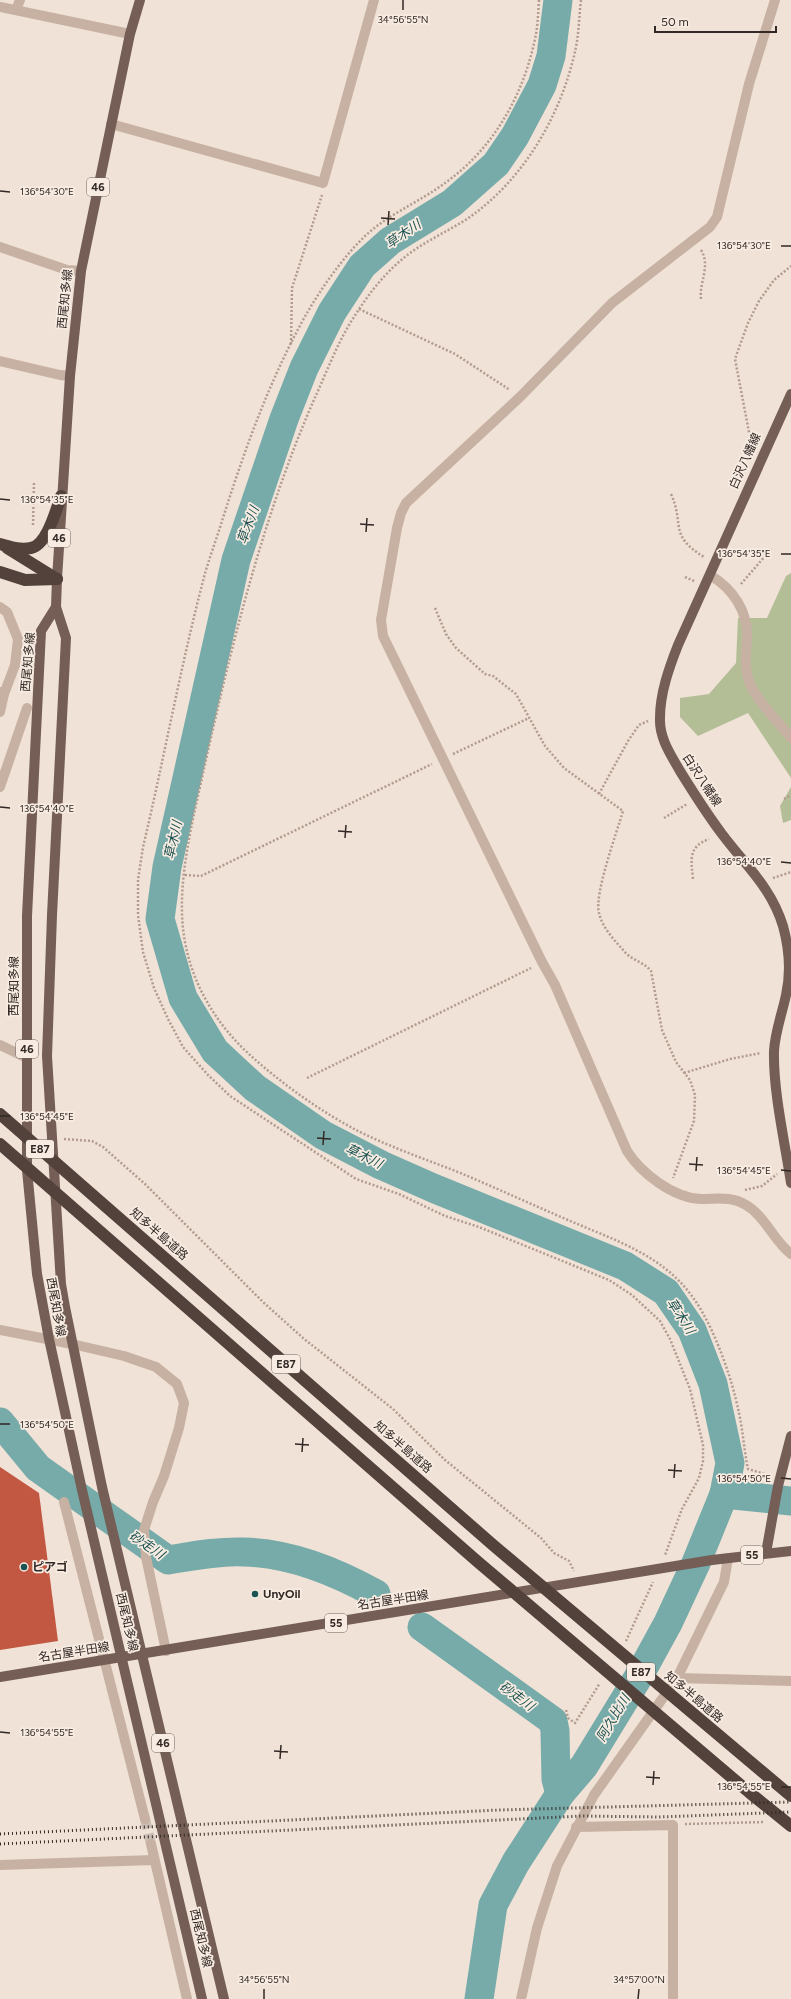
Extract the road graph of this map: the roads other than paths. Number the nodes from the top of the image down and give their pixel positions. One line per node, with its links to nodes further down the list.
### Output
1 (20, 0): 6 (street)
2 (140, 0): 7 (main road, 西尾知多線 / 46)
3 (374, 0): 8 (street)
4 (774, 0): 31 (street)
5 (0, 7): 6 (street)
6 (16, 10): 7 (street)
7 (130, 34): 8 (main road, 西尾知多線 / 46)
8 (111, 124): 10 (main road, 西尾知多線 / 46)
9 (0, 247): 10 (street)
10 (81, 272): 12 (main road, 西尾知多線 / 46)
11 (0, 361): 12 (street)
12 (70, 376): 14 (main road, 西尾知多線 / 46)
13 (791, 394): 17 (main road, 白沢八幡線)
14 (61, 496): 15 (highway); 18 (main road, 西尾知多線 / 46)
15 (0, 544): 18 (highway)
16 (0, 572): 18 (highway)
17 (710, 575): 24 (street); 30 (main road, 白沢八幡線)
18 (57, 579): 20 (main road, 西尾知多線 / 46)
19 (0, 607): 21 (street)
20 (56, 607): 27 (main road, 西尾知多線 / 46); 34 (main road, 西尾知多線 / 46)
21 (2, 693): 23 (street)
22 (27, 708): 25 (street)
23 (0, 712)
24 (791, 738)
25 (0, 787)
26 (0, 1045): 27 (street)
27 (27, 1058): 33 (main road, 西尾知多線 / 46)
28 (0, 1114): 45 (highway, 知多半島道路 / E87)
29 (0, 1144): 47 (highway, E87)
30 (791, 1183)
31 (791, 1254)
32 (0, 1330): 33 (street)
33 (49, 1339): 34 (street); 53 (main road, 西尾知多線 / 46)
34 (72, 1344): 40 (street); 54 (main road, 西尾知多線 / 46)
35 (791, 1436): 38 (main road)
36 (64, 1502): 41 (street)
37 (791, 1551): 38 (main road, 名古屋半田線 / 55)
38 (766, 1553): 39 (main road, 名古屋半田線 / 55)
39 (728, 1558): 40 (main road, 名古屋半田線 / 55); 43 (street)
40 (166, 1651): 41 (main road, 名古屋半田線 / 55)
41 (104, 1660): 42 (main road, 名古屋半田線 / 55); 46 (street)
42 (0, 1677)
43 (677, 1678): 44 (street); 48 (street)
44 (791, 1680)
45 (791, 1796)
46 (145, 1819)
47 (791, 1826)
48 (576, 1827): 55 (street); 56 (street)
49 (151, 1844): 50 (street)
50 (154, 1860): 51 (street); 52 (street)
51 (0, 1865)
52 (187, 1999)
53 (202, 1999)
54 (224, 1999)
55 (521, 1999)
56 (673, 1999)

